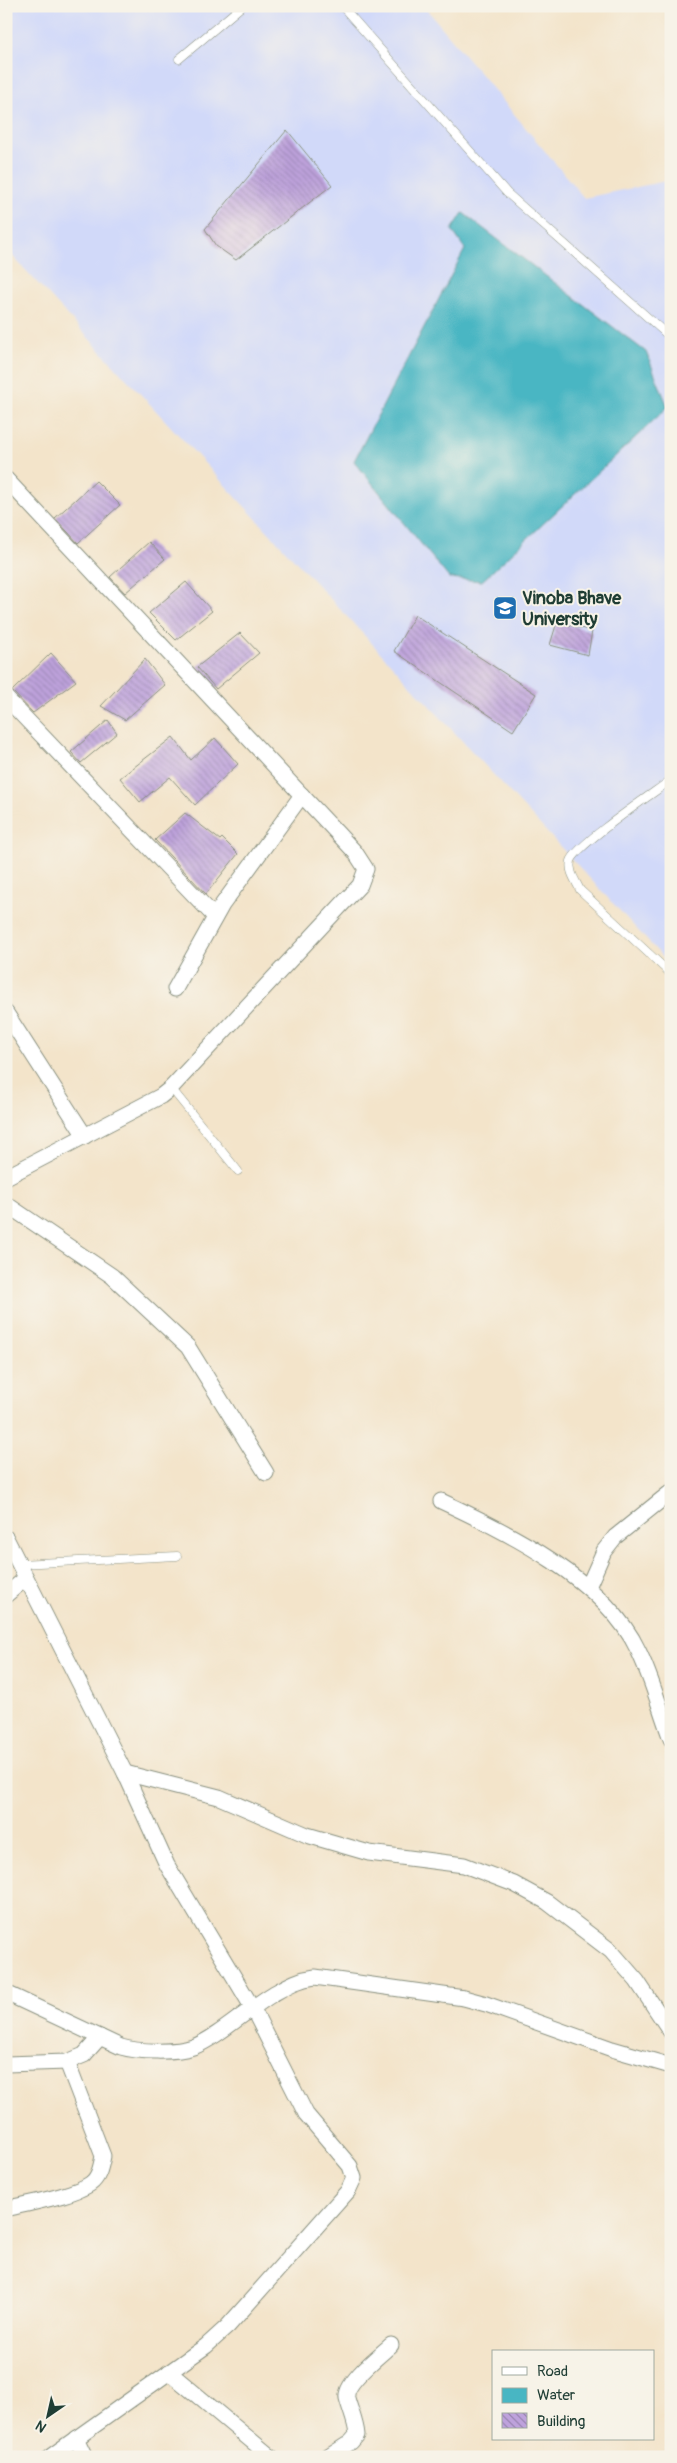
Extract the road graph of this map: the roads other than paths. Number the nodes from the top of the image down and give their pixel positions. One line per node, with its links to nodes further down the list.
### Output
1 (242, 6): 3 (lane)
2 (342, 6): 4 (lane)
3 (179, 58)
4 (671, 338)
5 (6, 479): 8 (street)
6 (6, 698): 9 (street)
7 (671, 780): 10 (lane)
8 (302, 795): 9 (street); 13 (street)
9 (215, 917): 11 (street)
10 (671, 974)
11 (175, 989)
12 (6, 1013): 14 (street)
13 (171, 1088): 14 (street); 15 (lane)
14 (85, 1136): 16 (street)
15 (238, 1171)
16 (6, 1177)
17 (6, 1204): 18 (street)
18 (266, 1473)
19 (671, 1492): 25 (street)
20 (441, 1501): 25 (street)
21 (6, 1538): 23 (street)
22 (177, 1556): 23 (lane)
23 (19, 1564): 24 (street)
24 (26, 1578): 26 (street); 28 (street)
25 (588, 1587): 27 (street)
26 (6, 1595)
27 (671, 1739)
28 (125, 1773): 30 (street); 31 (street)
29 (6, 1993): 32 (street)
30 (252, 2007): 32 (street); 35 (street); 38 (street)
31 (671, 2032)
32 (100, 2037): 33 (street)
33 (67, 2062): 34 (street); 36 (street)
34 (6, 2064)
35 (671, 2066)
36 (6, 2209)
37 (391, 2345): 43 (street)
38 (169, 2372): 39 (street); 42 (street)
39 (76, 2438): 40 (street); 41 (street)
40 (50, 2457)
41 (85, 2457)
42 (271, 2457)
43 (328, 2457)

